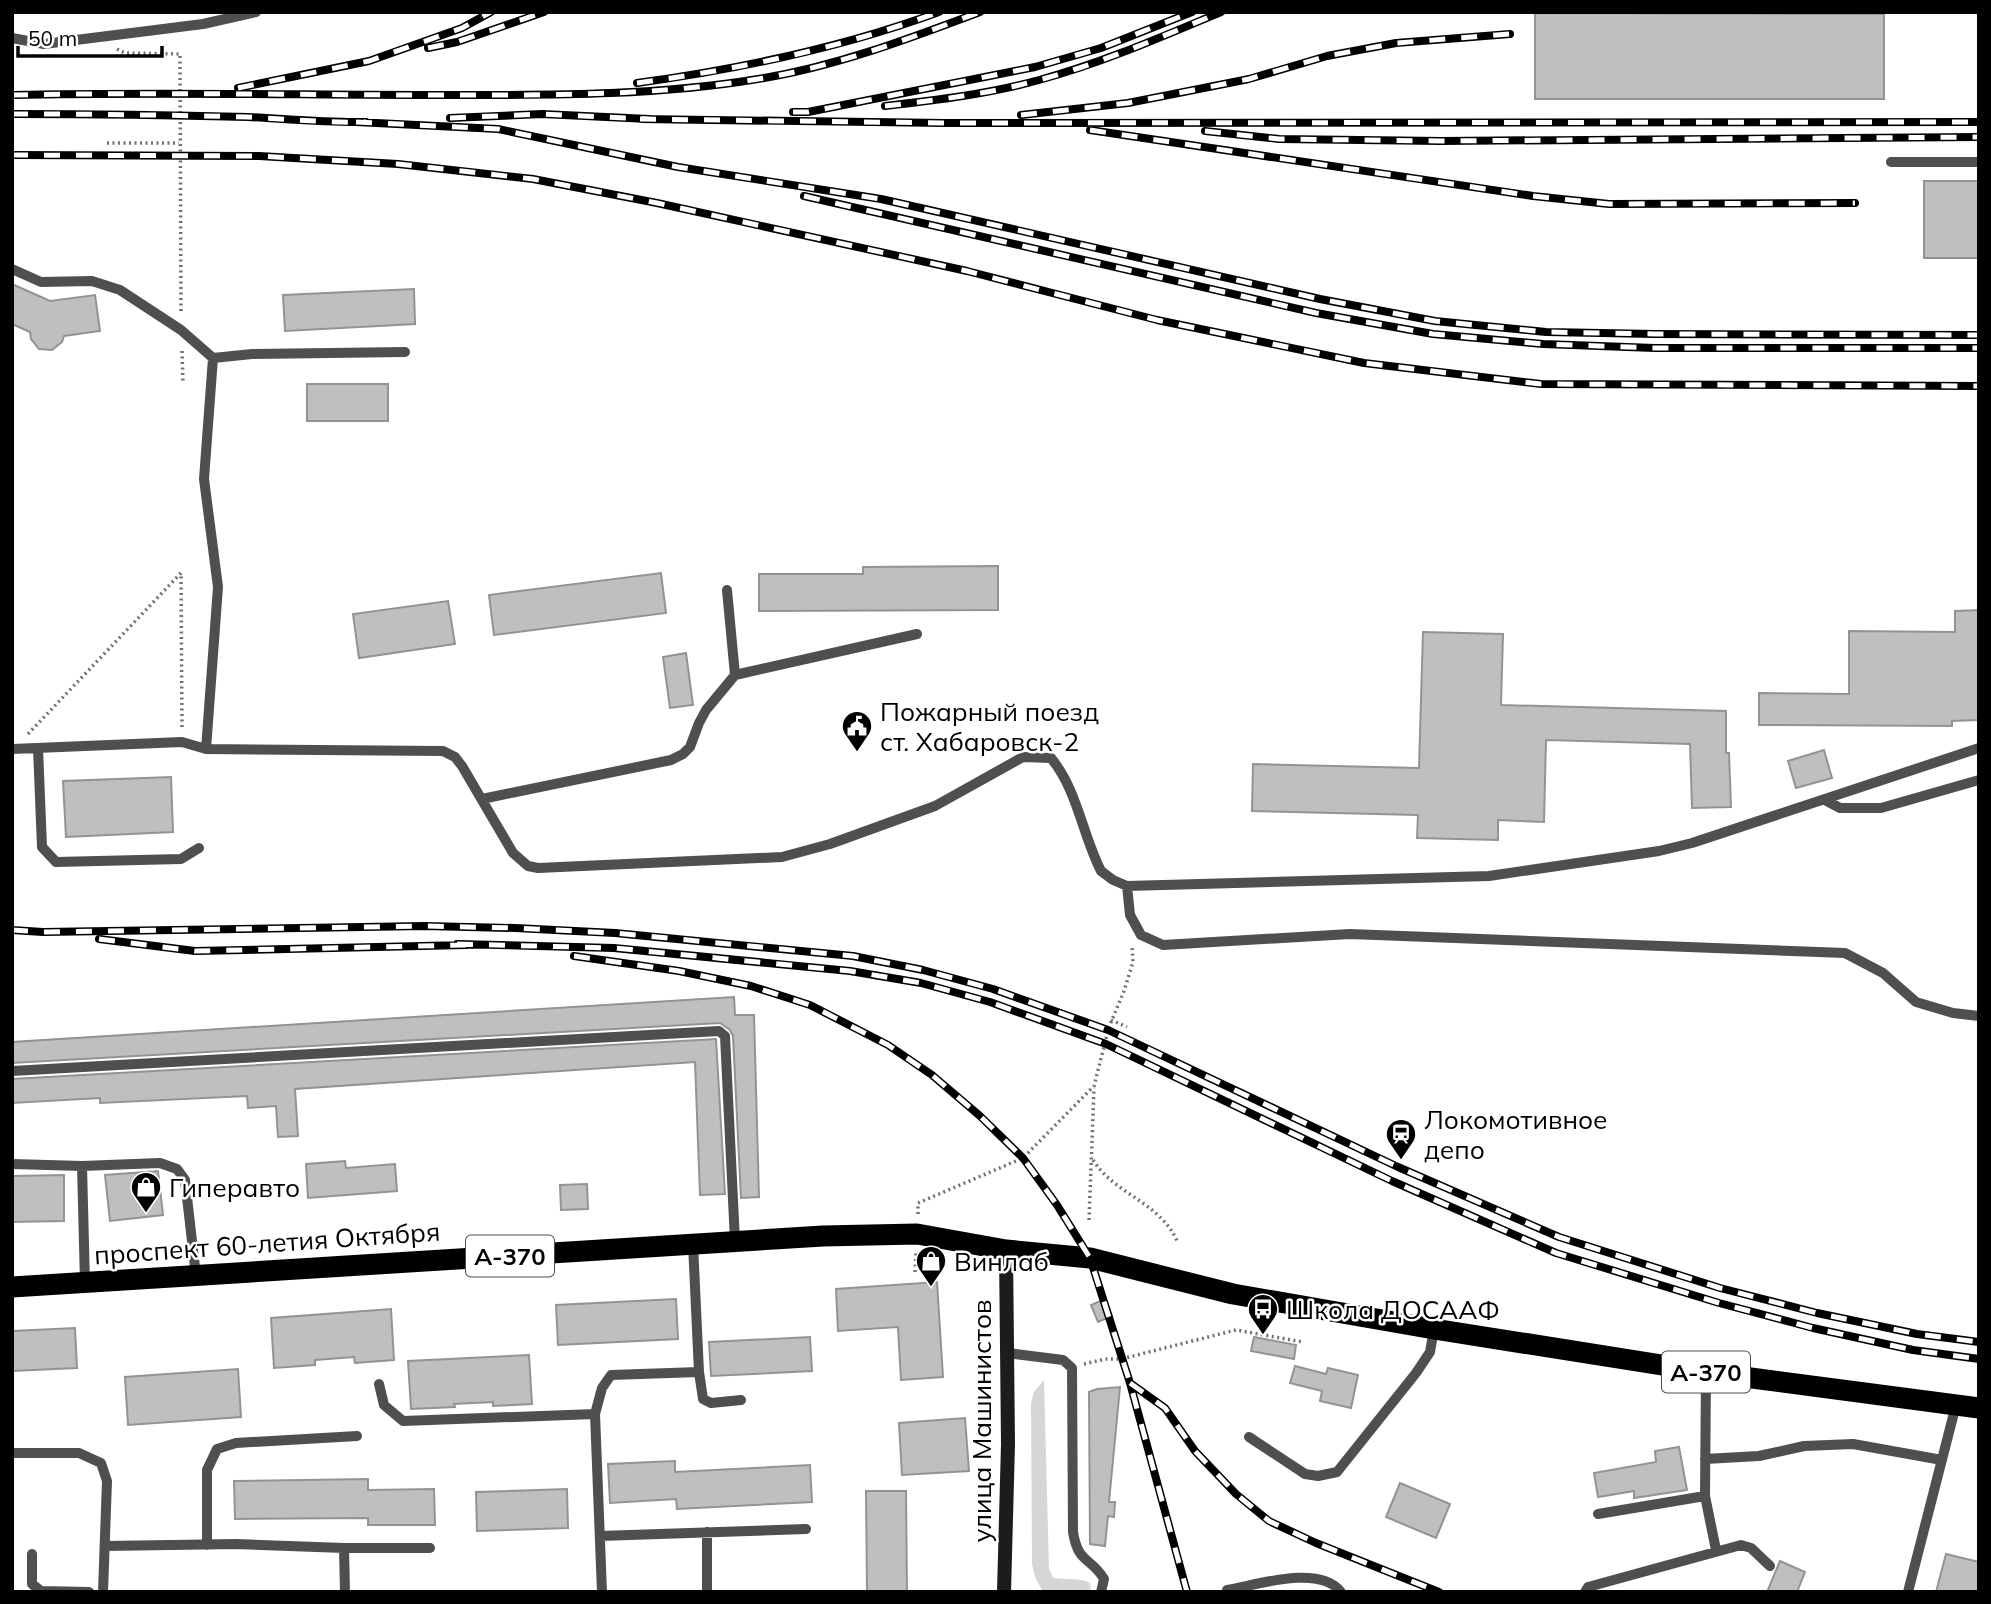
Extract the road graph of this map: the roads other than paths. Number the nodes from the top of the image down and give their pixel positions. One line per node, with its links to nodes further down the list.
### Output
1 (256, 12): 2 (lane)
2 (12, 37)
3 (1891, 162): 4 (lane)
4 (1979, 162)
5 (12, 270): 7 (lane)
6 (405, 352): 7 (lane)
7 (213, 358): 14 (lane)
8 (727, 590): 10 (lane)
9 (917, 634): 10 (lane)
10 (735, 675): 16 (lane)
11 (38, 748): 13 (lane); 14 (lane); 18 (lane)
12 (1979, 748): 17 (lane)
13 (13, 749)
14 (205, 749): 16 (lane)
15 (1979, 780): 17 (lane)
16 (482, 799): 19 (lane)
17 (1825, 800): 19 (lane)
18 (199, 848)
19 (1127, 886): 20 (lane)
20 (1979, 1016)
21 (12, 1071): 24 (lane)
22 (12, 1164): 23 (lane)
23 (82, 1166): 27 (lane); 28 (lane)
24 (735, 1241): 25 (highway, проспект 60-летия Октября / А-370); 26 (highway, проспект 60-летия Октября / А-370)
25 (693, 1244): 27 (highway, проспект 60-летия Октября / А-370); 32 (lane)
26 (1006, 1250): 30 (highway, проспект 60-летия Октября / А-370); 31 (street, улица Машинистов)
27 (196, 1276): 28 (highway, проспект 60-летия Октября / А-370)
28 (85, 1283): 29 (highway, проспект 60-летия Октября / А-370)
29 (12, 1287)
30 (1434, 1328): 33 (highway, проспект 60-летия Октября / А-370); 40 (lane)
31 (1007, 1353): 62 (street, улица Машинистов); 63 (lane)
32 (699, 1372): 35 (lane); 38 (lane)
33 (1706, 1372): 36 (highway, проспект 60-летия Октября / А-370); 42 (lane)
34 (379, 1384): 38 (lane)
35 (741, 1400)
36 (1956, 1405): 37 (highway, проспект 60-летия Октября / А-370); 43 (lane)
37 (1979, 1408)
38 (595, 1413): 48 (lane)
39 (357, 1436): 49 (lane)
40 (1249, 1437)
41 (12, 1453): 50 (lane)
42 (1705, 1459): 43 (lane); 44 (lane)
43 (1942, 1460): 66 (lane)
44 (1705, 1496): 45 (lane); 53 (lane)
45 (1598, 1514)
46 (806, 1530): 47 (lane)
47 (707, 1532): 48 (lane); 61 (lane)
48 (600, 1536): 60 (lane)
49 (207, 1545): 50 (lane); 51 (lane)
50 (105, 1546): 58 (lane)
51 (344, 1548): 52 (lane); 59 (lane)
52 (430, 1548)
53 (1716, 1550): 55 (lane); 65 (lane)
54 (32, 1554): 57 (lane)
55 (1770, 1566)
56 (1227, 1590): 64 (lane)
57 (89, 1592)
58 (103, 1592)
59 (345, 1592)
60 (602, 1592)
61 (707, 1592)
62 (1004, 1592)
63 (1101, 1592)
64 (1341, 1592)
65 (1585, 1592)
66 (1908, 1592)

